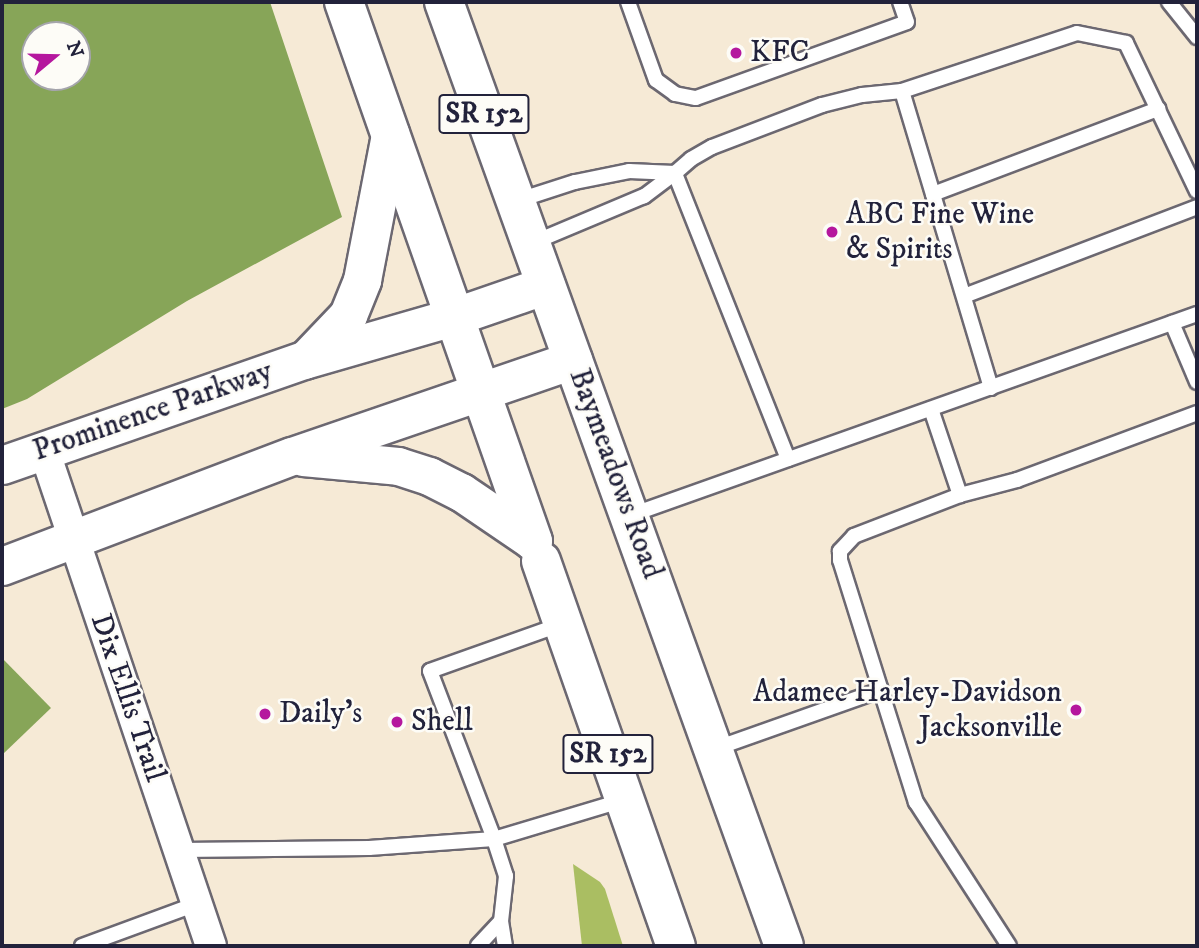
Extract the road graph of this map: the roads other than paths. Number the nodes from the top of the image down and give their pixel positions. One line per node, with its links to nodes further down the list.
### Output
1 (344, 2): 9 (main road, SR 152)
2 (444, 2): 13 (main road, Baymeadows Road / SR 152)
3 (628, 2): 4 (lane)
4 (900, 2)
5 (1169, 2): 6 (lane)
6 (1197, 37)
7 (902, 91): 8 (lane); 10 (lane); 12 (lane)
8 (1158, 109): 11 (lane); 12 (lane)
9 (390, 134): 19 (main road, SR 152); 21 (street)
10 (675, 173): 13 (lane); 15 (lane); 30 (lane)
11 (1197, 191)
12 (933, 194): 17 (lane)
13 (515, 201): 15 (main road, Baymeadows Road / SR 152)
14 (1197, 207): 17 (lane)
15 (531, 243): 16 (main road, Baymeadows Road / SR 152)
16 (546, 285): 19 (street, Prominence Parkway); 22 (main road, Baymeadows Road / SR 152)
17 (964, 296): 24 (lane)
18 (1197, 314): 20 (lane)
19 (453, 317): 21 (street, Prominence Parkway); 25 (main road, SR 152)
20 (1172, 323): 23 (lane); 24 (lane)
21 (304, 360): 28 (street, Prominence Parkway)
22 (573, 360): 25 (street); 33 (main road, Baymeadows Road / SR 152)
23 (1197, 382)
24 (991, 387): 26 (lane)
25 (478, 391): 29 (street); 35 (main road, SR 152)
26 (931, 409): 30 (lane); 32 (lane)
27 (1197, 412): 32 (lane)
28 (44, 450): 31 (street, Prominence Parkway); 34 (street, Dix Ellis Trail)
29 (292, 456): 34 (street); 35 (street)
30 (788, 459): 33 (lane)
31 (2, 465)
32 (960, 495): 38 (lane)
33 (631, 515): 39 (main road, Baymeadows Road / SR 152)
34 (71, 538): 36 (street); 42 (street, Dix Ellis Trail)
35 (537, 551): 37 (main road, SR 152)
36 (2, 566)
37 (564, 624): 40 (main road, SR 152); 41 (lane)
38 (881, 690): 39 (lane); 51 (lane)
39 (715, 749): 50 (main road, Baymeadows Road / SR 152)
40 (624, 800): 41 (lane); 49 (main road, SR 152)
41 (494, 839): 42 (lane); 44 (lane)
42 (180, 850): 43 (street, Dix Ellis Trail)
43 (198, 904): 45 (lane); 46 (street, Dix Ellis Trail)
44 (501, 921): 47 (lane); 48 (lane)
45 (82, 946)
46 (211, 946)
47 (478, 946)
48 (505, 946)
49 (677, 946)
50 (784, 946)
51 (1009, 946)

